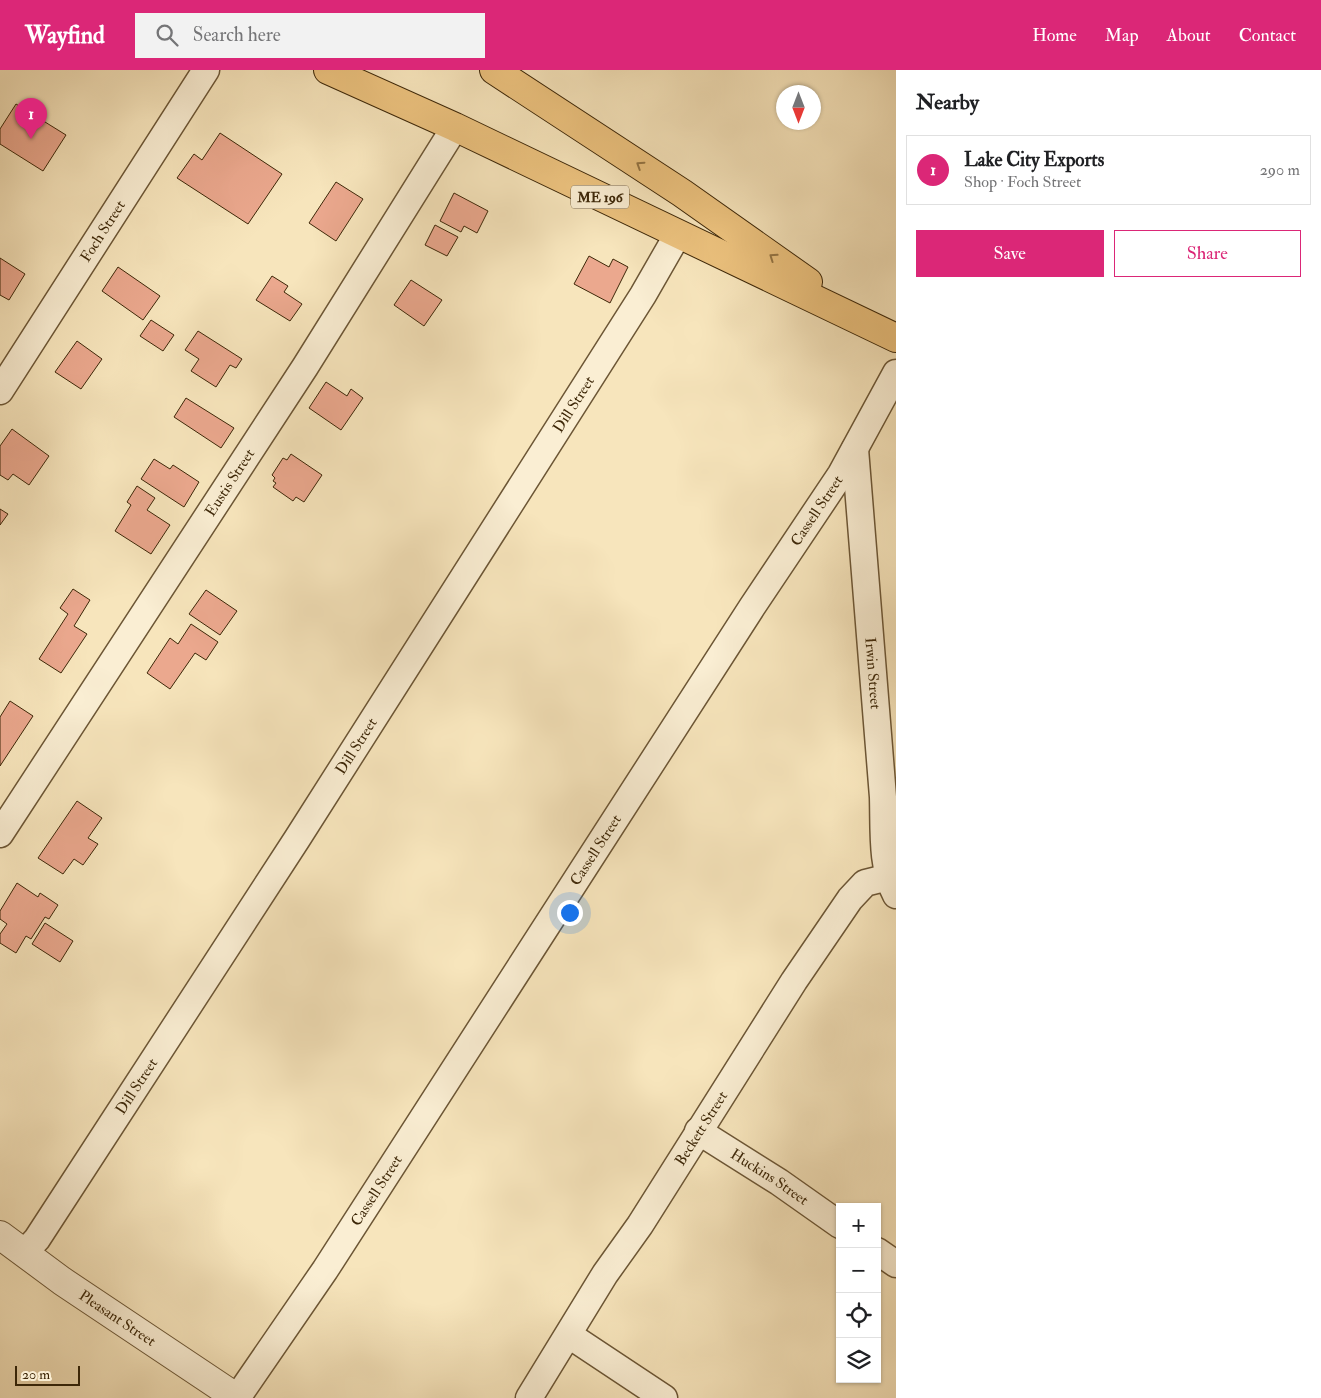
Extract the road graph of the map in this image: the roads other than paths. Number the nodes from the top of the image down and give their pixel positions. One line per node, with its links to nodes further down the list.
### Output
1 (206, 70): 9 (street, Foch Street)
2 (328, 70): 4 (highway, ME 196)
3 (494, 70): 6 (highway, one-way to 3)
4 (455, 128): 5 (highway, ME 196); 11 (street, Eustis Street)
5 (678, 234): 6 (highway, ME 196); 16 (street, Dill Street)
6 (870, 326): 7 (highway, ME 196)
7 (896, 338)
8 (896, 373): 10 (street, Cassell Street)
9 (0, 391)
10 (855, 449): 12 (street, Irwin Street); 20 (street, Cassell Street)
11 (0, 834)
12 (892, 886): 13 (street, Beckett Street)
13 (698, 1131): 14 (street, Huckins Street); 19 (street, Beckett Street)
14 (836, 1222)
15 (0, 1235): 16 (street, Pleasant Street)
16 (25, 1252): 20 (street, Pleasant Street)
17 (881, 1254): 18 (street)
18 (896, 1264)
19 (569, 1335): 21 (street, Beckett Street); 22 (street)
20 (237, 1398)
21 (529, 1398)
22 (664, 1398)

